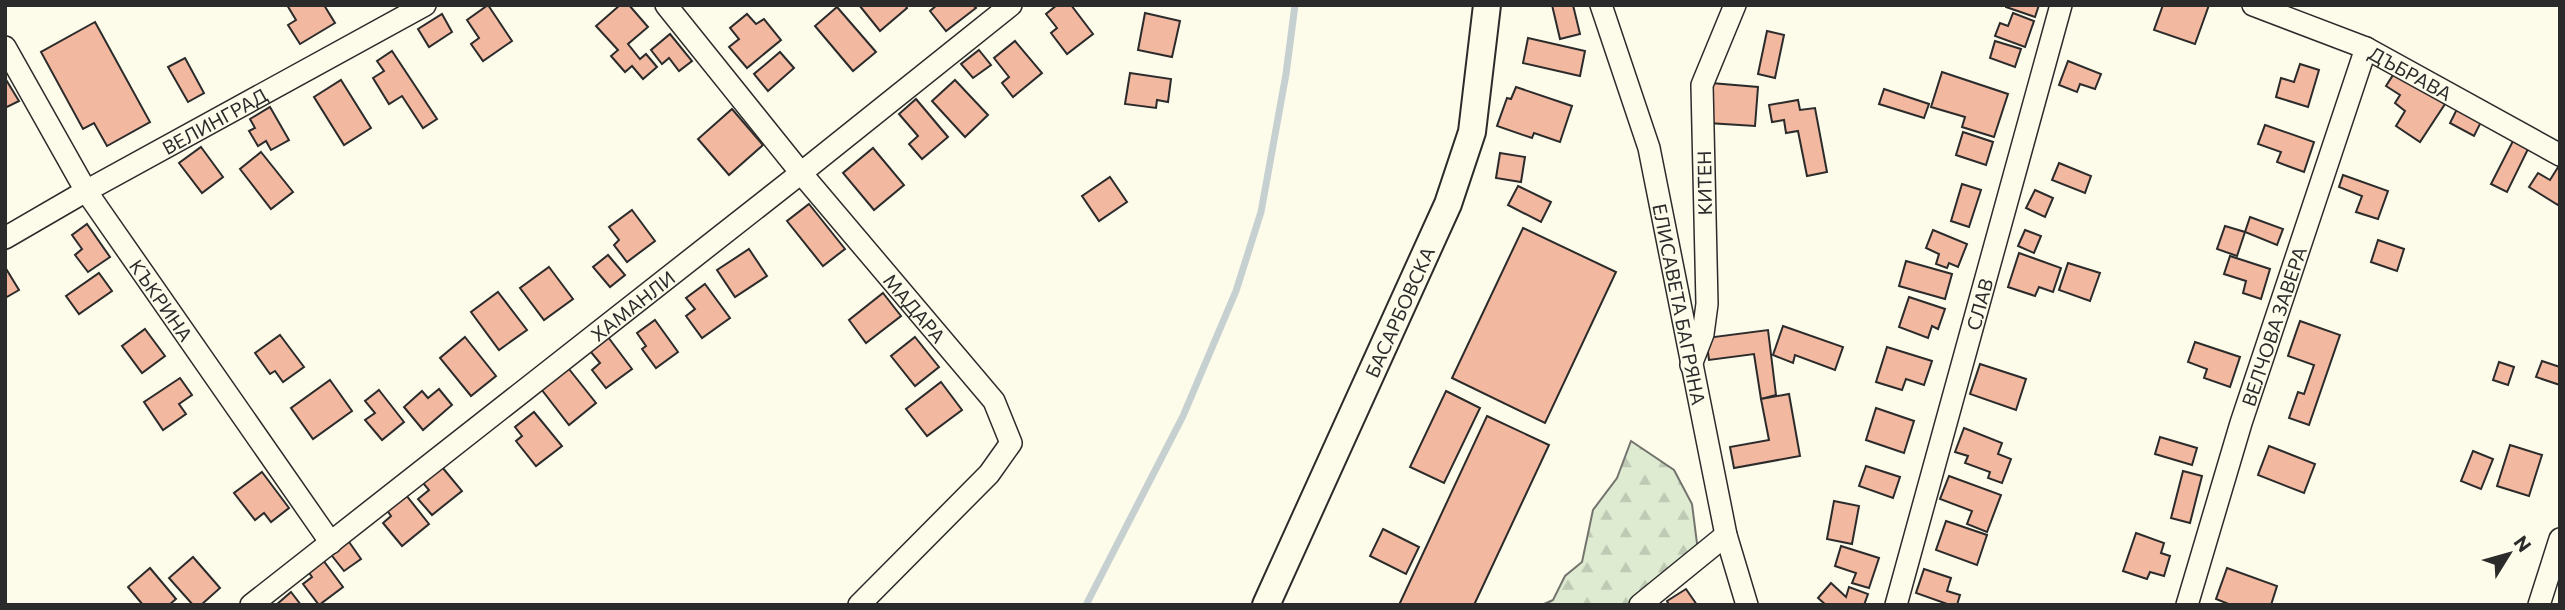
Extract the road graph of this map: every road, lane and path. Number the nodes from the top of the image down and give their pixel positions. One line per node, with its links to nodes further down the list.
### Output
1 (425, 5): 13 (street, ВЕЛИНГРАД)
2 (666, 5): 12 (street, МАДАРА)
3 (1011, 5): 12 (street, ХАМАНЛИ)
4 (1487, 5): 21 (street, БАСАРБОВСКА)
5 (1601, 5): 15 (street, ЕЛИСАВЕТА БАГРЯНА)
6 (1735, 5): 15 (street, КИТЕН)
7 (2061, 5): 24 (street, СЛАВ)
8 (2253, 5): 10 (street, ДЪБРАВА)
9 (5, 47): 13 (street, КЪКРИНА)
10 (2367, 48): 11 (street, ДЪБРАВА); 25 (street, ВЕЛЧОВА ЗАВЕРА)
11 (2560, 155)
12 (801, 173): 18 (street, ХАМАНЛИ); 20 (street, МАДАРА)
13 (86, 191): 14 (street, ВЕЛИНГРАД); 18 (street, КЪКРИНА)
14 (5, 238)
15 (1691, 365): 16 (street, ЕЛИСАВЕТА БАГРЯНА)
16 (1726, 535): 22 (street); 23 (street, ЕЛИСАВЕТА БАГРЯНА)
17 (2560, 539): 26 (street)
18 (331, 543): 19 (street, ХАМАНЛИ)
19 (251, 605)
20 (859, 605)
21 (1266, 605)
22 (1640, 605)
23 (1747, 605)
24 (1896, 605)
25 (2187, 605)
26 (2539, 605)

